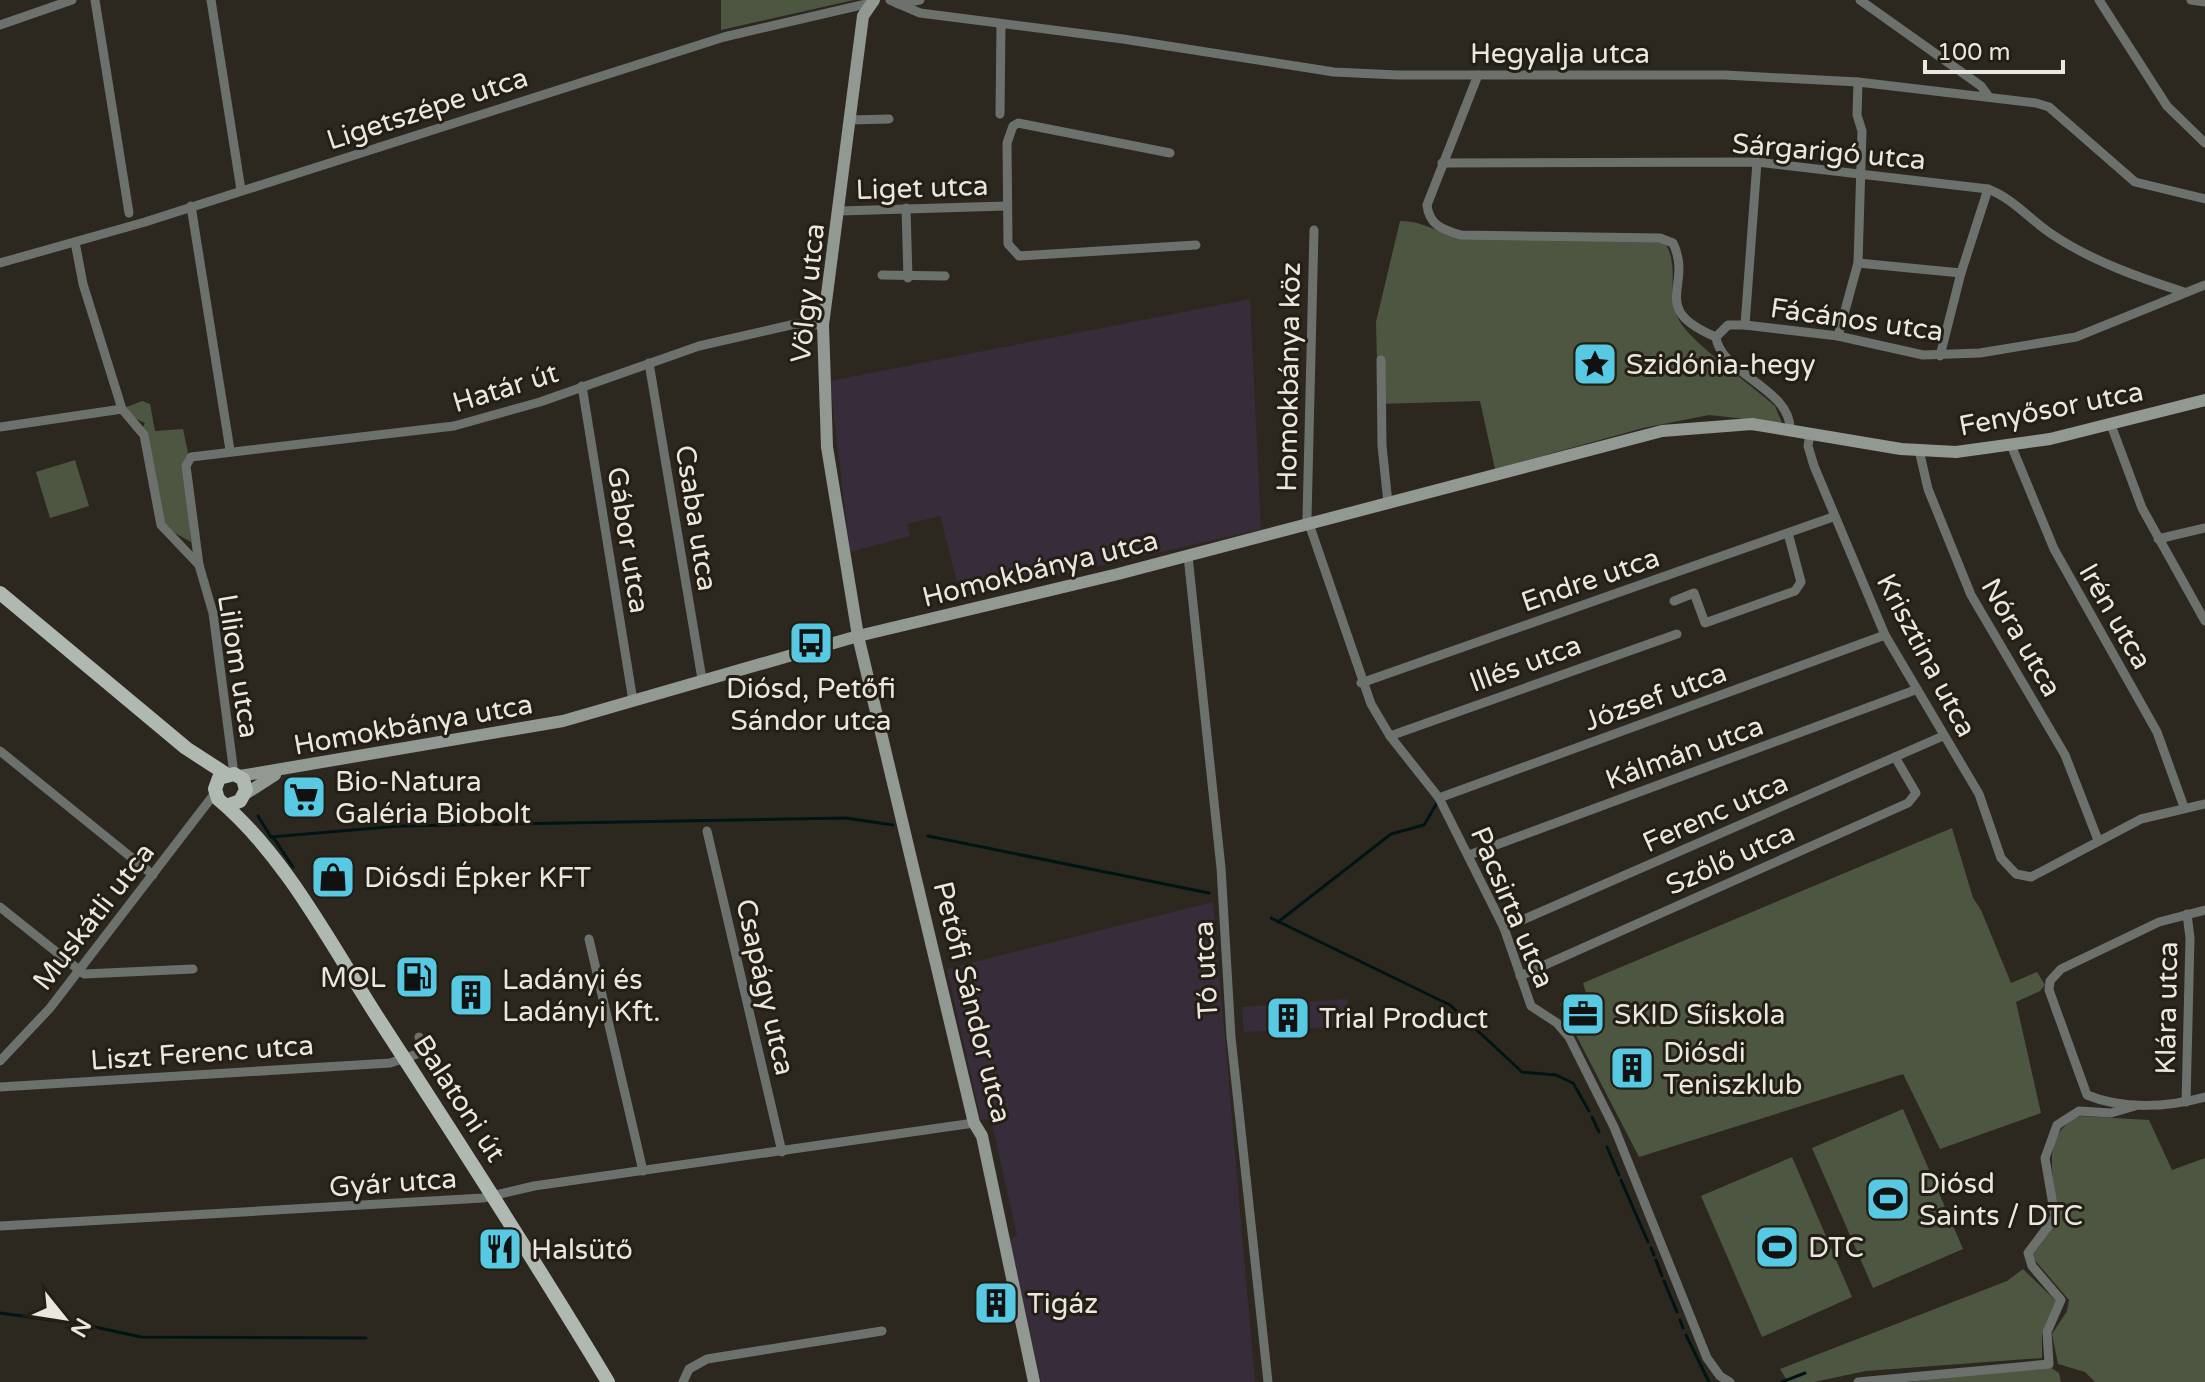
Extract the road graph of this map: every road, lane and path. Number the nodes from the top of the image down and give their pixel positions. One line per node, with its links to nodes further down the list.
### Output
1 (72, 0): 11 (street)
2 (95, 0): 31 (street)
3 (211, 0): 25 (street)
4 (920, 0): 9 (street)
5 (1860, 0): 15 (street)
6 (2099, 0): 19 (street)
7 (2191, 0): 10 (street)
8 (872, 1): 18 (street, Völgy utca); 25 (street, Ligetszépe utca)
9 (894, 2): 12 (street, Hegyalja utca)
10 (2205, 2)
11 (0, 25)
12 (1001, 25): 13 (street, Hegyalja utca); 16 (street)
13 (1478, 75): 14 (street, Hegyalja utca); 22 (street)
14 (1858, 82): 15 (street, Hegyalja utca); 23 (street)
15 (1989, 97): 26 (street, Hegyalja utca)
16 (1000, 114)
17 (889, 119): 18 (street)
18 (850, 120): 30 (street, Völgy utca)
19 (2205, 143)
20 (1170, 153): 28 (street)
21 (1757, 162): 22 (street, Sárgarigó utca); 23 (street, Sárgarigó utca); 44 (street)
22 (1442, 163): 46 (street)
23 (1861, 175): 24 (street, Sárgarigó utca); 36 (street)
24 (1988, 189): 37 (street); 42 (street, Sárgarigó utca)
25 (241, 190): 27 (street, Ligetszépe utca)
26 (2205, 199)
27 (191, 206): 33 (street, Ligetszépe utca); 58 (street)
28 (1006, 206): 29 (street, Liget utca); 34 (street)
29 (906, 208): 30 (street, Liget utca); 40 (street)
30 (840, 211): 43 (street, Völgy utca)
31 (129, 213)
32 (1314, 230): 63 (street, Homokbánya köz)
33 (75, 242): 35 (street, Ligetszépe utca); 52 (street, Liliom utca)
34 (1196, 245)
35 (0, 263)
36 (1858, 263): 37 (street); 45 (street)
37 (1961, 273): 47 (street)
38 (882, 275): 40 (street)
39 (945, 276): 40 (street)
40 (908, 278)
41 (2205, 285): 42 (street, Fácános utca)
42 (2184, 292): 47 (street, Fácános utca)
43 (823, 325): 49 (street, Határ út); 74 (street, Völgy utca)
44 (1745, 325): 45 (street, Fácános utca); 46 (street, Fácános utca)
45 (1838, 336): 47 (street, Fácános utca)
46 (1716, 337): 55 (street)
47 (1940, 356)
48 (1381, 360): 61 (street)
49 (649, 363): 50 (street, Határ út); 75 (street, Csaba utca)
50 (582, 386): 58 (street, Határ út); 78 (street, Gábor utca)
51 (2205, 400): 53 (street, Fenyősor utca)
52 (122, 409): 54 (street); 68 (street, Liliom utca)
53 (2111, 425): 57 (street, Fenyősor utca); 66 (street)
54 (0, 427)
55 (1790, 430): 56 (street, Homokbánya utca); 61 (street, Homokbánya utca)
56 (1810, 434): 59 (street, Fenyősor utca); 62 (street, Krisztina utca)
57 (2011, 445): 59 (street, Fenyősor utca); 89 (street, Irén utca)
58 (230, 450): 60 (street, Határ út)
59 (1919, 450): 91 (street, Nóra utca)
60 (191, 457): 68 (street, Liliom utca)
61 (1388, 503): 63 (street, Homokbánya utca)
62 (1833, 517): 65 (street, Endre utca); 73 (street, Krisztina utca)
63 (1310, 524): 67 (street, Homokbánya utca); 76 (street, Pacsirta utca)
64 (2205, 528): 66 (street)
65 (1788, 533): 70 (street); 76 (street, Endre utca)
66 (2158, 539): 71 (street)
67 (1188, 556): 74 (street, Homokbánya utca); 119 (street, Tó utca)
68 (199, 565): 84 (street, Liliom utca)
69 (0, 593): 84 (main road)
70 (1674, 601)
71 (2205, 621)
72 (1677, 634): 79 (street, Illés utca)
73 (1885, 635): 77 (street, Krisztina utca); 86 (street, József utca)
74 (858, 636): 75 (street, Homokbánya utca); 110 (street, Petőfi Sándor utca)
75 (702, 679): 78 (street, Homokbánya utca)
76 (1361, 683): 79 (street, Pacsirta utca)
77 (1915, 690): 80 (street, Krisztina utca); 93 (street, Kálmán utca)
78 (633, 701): 83 (street, Homokbánya utca)
79 (1390, 736): 86 (street, Pacsirta utca)
80 (1943, 736): 82 (street, Ferenc utca); 91 (street, Krisztina utca)
81 (0, 751): 94 (street)
82 (1895, 757): 98 (street, Ferenc utca); 102 (street, Szőlő utca)
83 (282, 771): 84 (street, Homokbánya utca); 85 (street, Homokbánya utca)
84 (226, 780): 85 (main road, Balatoni út); 88 (main road, Balatoni út); 94 (street, Muskátli utca)
85 (245, 795): 88 (main road); 92 (main road, Balatoni út)
86 (1439, 798): 93 (street, Pacsirta utca)
87 (2205, 804): 89 (street)
88 (229, 805): 92 (main road, Balatoni út)
89 (2184, 807): 91 (street)
90 (707, 831): 111 (street, Csapágy utca)
91 (2098, 840)
92 (264, 844): 104 (main road, Balatoni út)
93 (1469, 855): 98 (street, Pacsirta utca)
94 (153, 875): 101 (street, Muskátli utca)
95 (0, 907): 101 (street)
96 (2205, 910): 97 (street)
97 (2187, 914): 108 (street, Klára utca); 109 (street)
98 (1504, 928): 102 (street, Pacsirta utca)
99 (589, 939): 112 (street)
100 (193, 969): 101 (street)
101 (79, 971): 105 (street, Muskátli utca)
102 (1520, 976): 120 (street, Pacsirta utca)
103 (419, 1037): 104 (street)
104 (406, 1060): 106 (street, Liszt Ferenc utca); 113 (main road, Balatoni út)
105 (0, 1061)
106 (0, 1087)
107 (2205, 1097): 108 (street)
108 (2186, 1102): 109 (street)
109 (2135, 1106): 121 (street)
110 (974, 1123): 111 (street, Gyár utca); 118 (street, Petőfi Sándor utca)
111 (782, 1152): 112 (street, Gyár utca)
112 (643, 1171): 113 (street, Gyár utca)
113 (493, 1197): 114 (street, Gyár utca); 116 (main road, Balatoni út)
114 (0, 1226)
115 (882, 1331): 117 (street)
116 (608, 1382)
117 (683, 1382)
118 (1034, 1382)
119 (1268, 1382)
120 (1730, 1382)
121 (1858, 1382)

